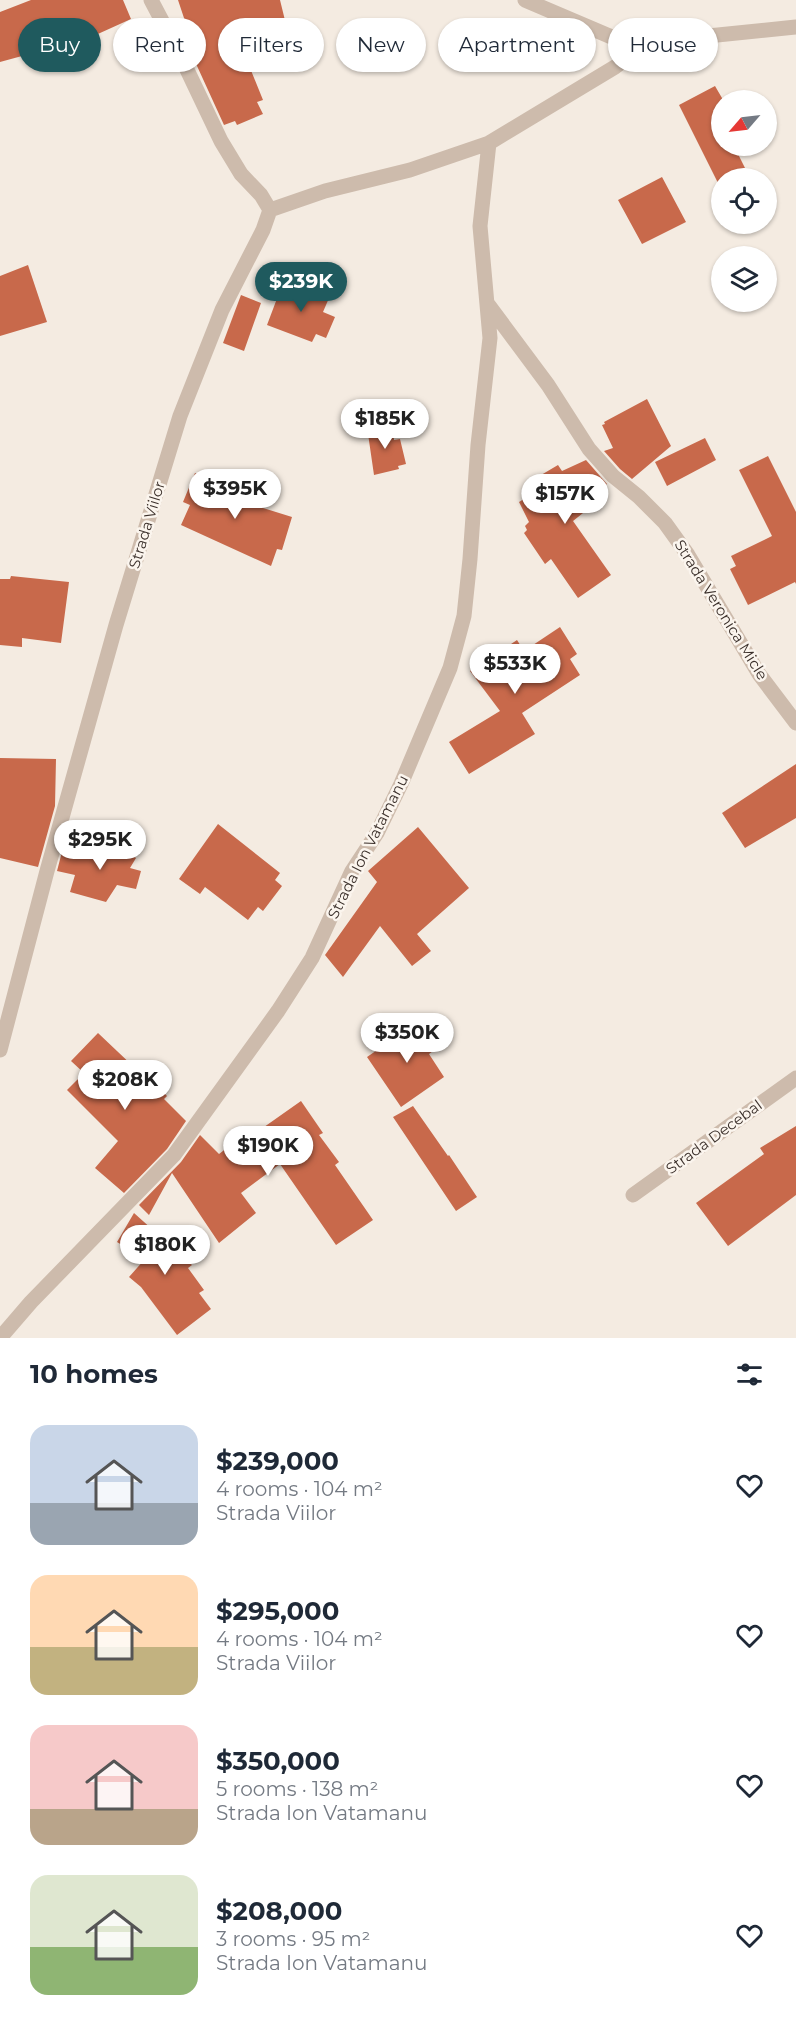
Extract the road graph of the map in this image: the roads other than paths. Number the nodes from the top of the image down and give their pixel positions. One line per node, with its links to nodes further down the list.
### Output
1 (151, 0): 8 (street)
2 (525, 0): 4 (street)
3 (796, 27): 5 (street)
4 (608, 35)
5 (718, 35)
6 (608, 71): 7 (street)
7 (489, 143): 8 (street); 9 (street, Strada Ion Vatamanu)
8 (270, 210): 11 (street, Strada Viilor)
9 (487, 303): 10 (street, Strada Veronica Micle); 14 (street, Strada Ion Vatamanu)
10 (796, 723)
11 (0, 1050)
12 (796, 1078): 13 (street, Strada Decebal)
13 (633, 1195)
14 (0, 1338)

